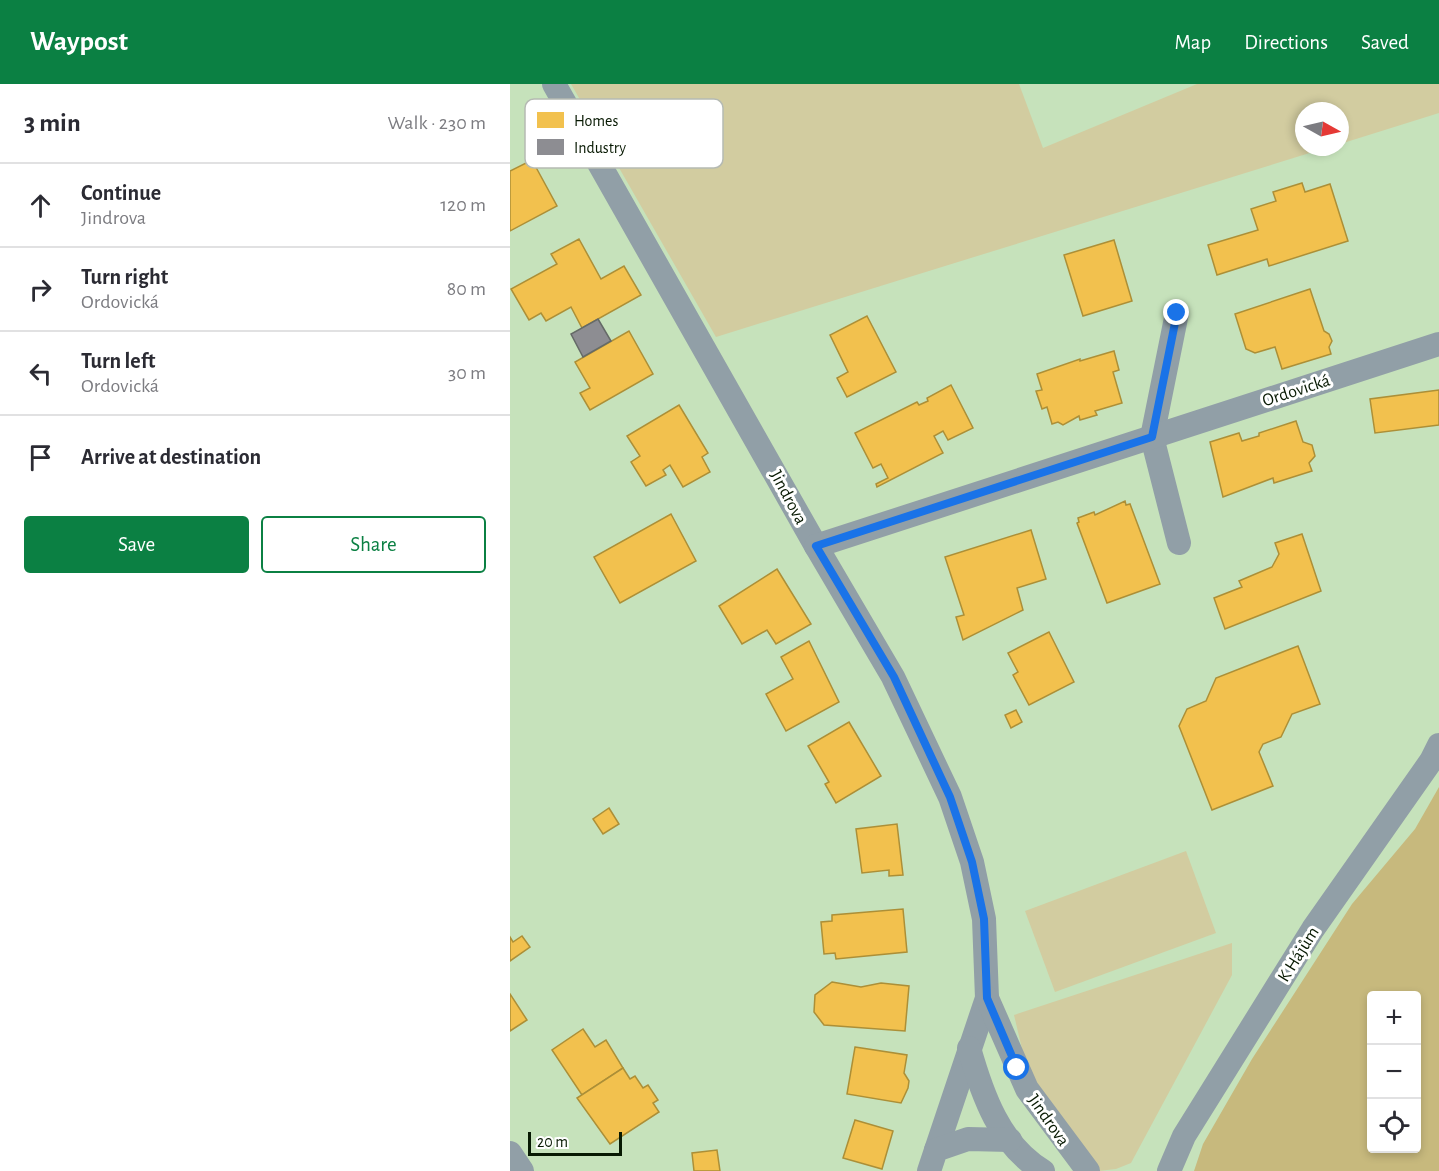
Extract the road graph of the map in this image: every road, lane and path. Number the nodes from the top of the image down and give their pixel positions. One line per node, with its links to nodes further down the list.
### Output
1 (554, 84): 2 (street, Jindrova)
2 (563, 99)
3 (602, 168): 8 (street, Jindrova)
4 (1177, 313): 6 (street)
5 (1439, 344): 6 (street, Ordovická)
6 (1152, 437): 7 (street); 8 (street, Ordovická)
7 (1179, 543)
8 (816, 546): 10 (street, Jindrova)
9 (1439, 745): 18 (street, K Hájům)
10 (987, 998): 11 (street, Jindrova); 17 (street, Jindrova)
11 (969, 1048): 12 (street, Jindrova); 14 (street, Jindrova)
12 (1010, 1140): 14 (street, Jindrova); 16 (street, Jindrova)
13 (510, 1153): 15 (street)
14 (933, 1160)
15 (522, 1171)
16 (1043, 1171)
17 (1088, 1171)
18 (1169, 1171)

